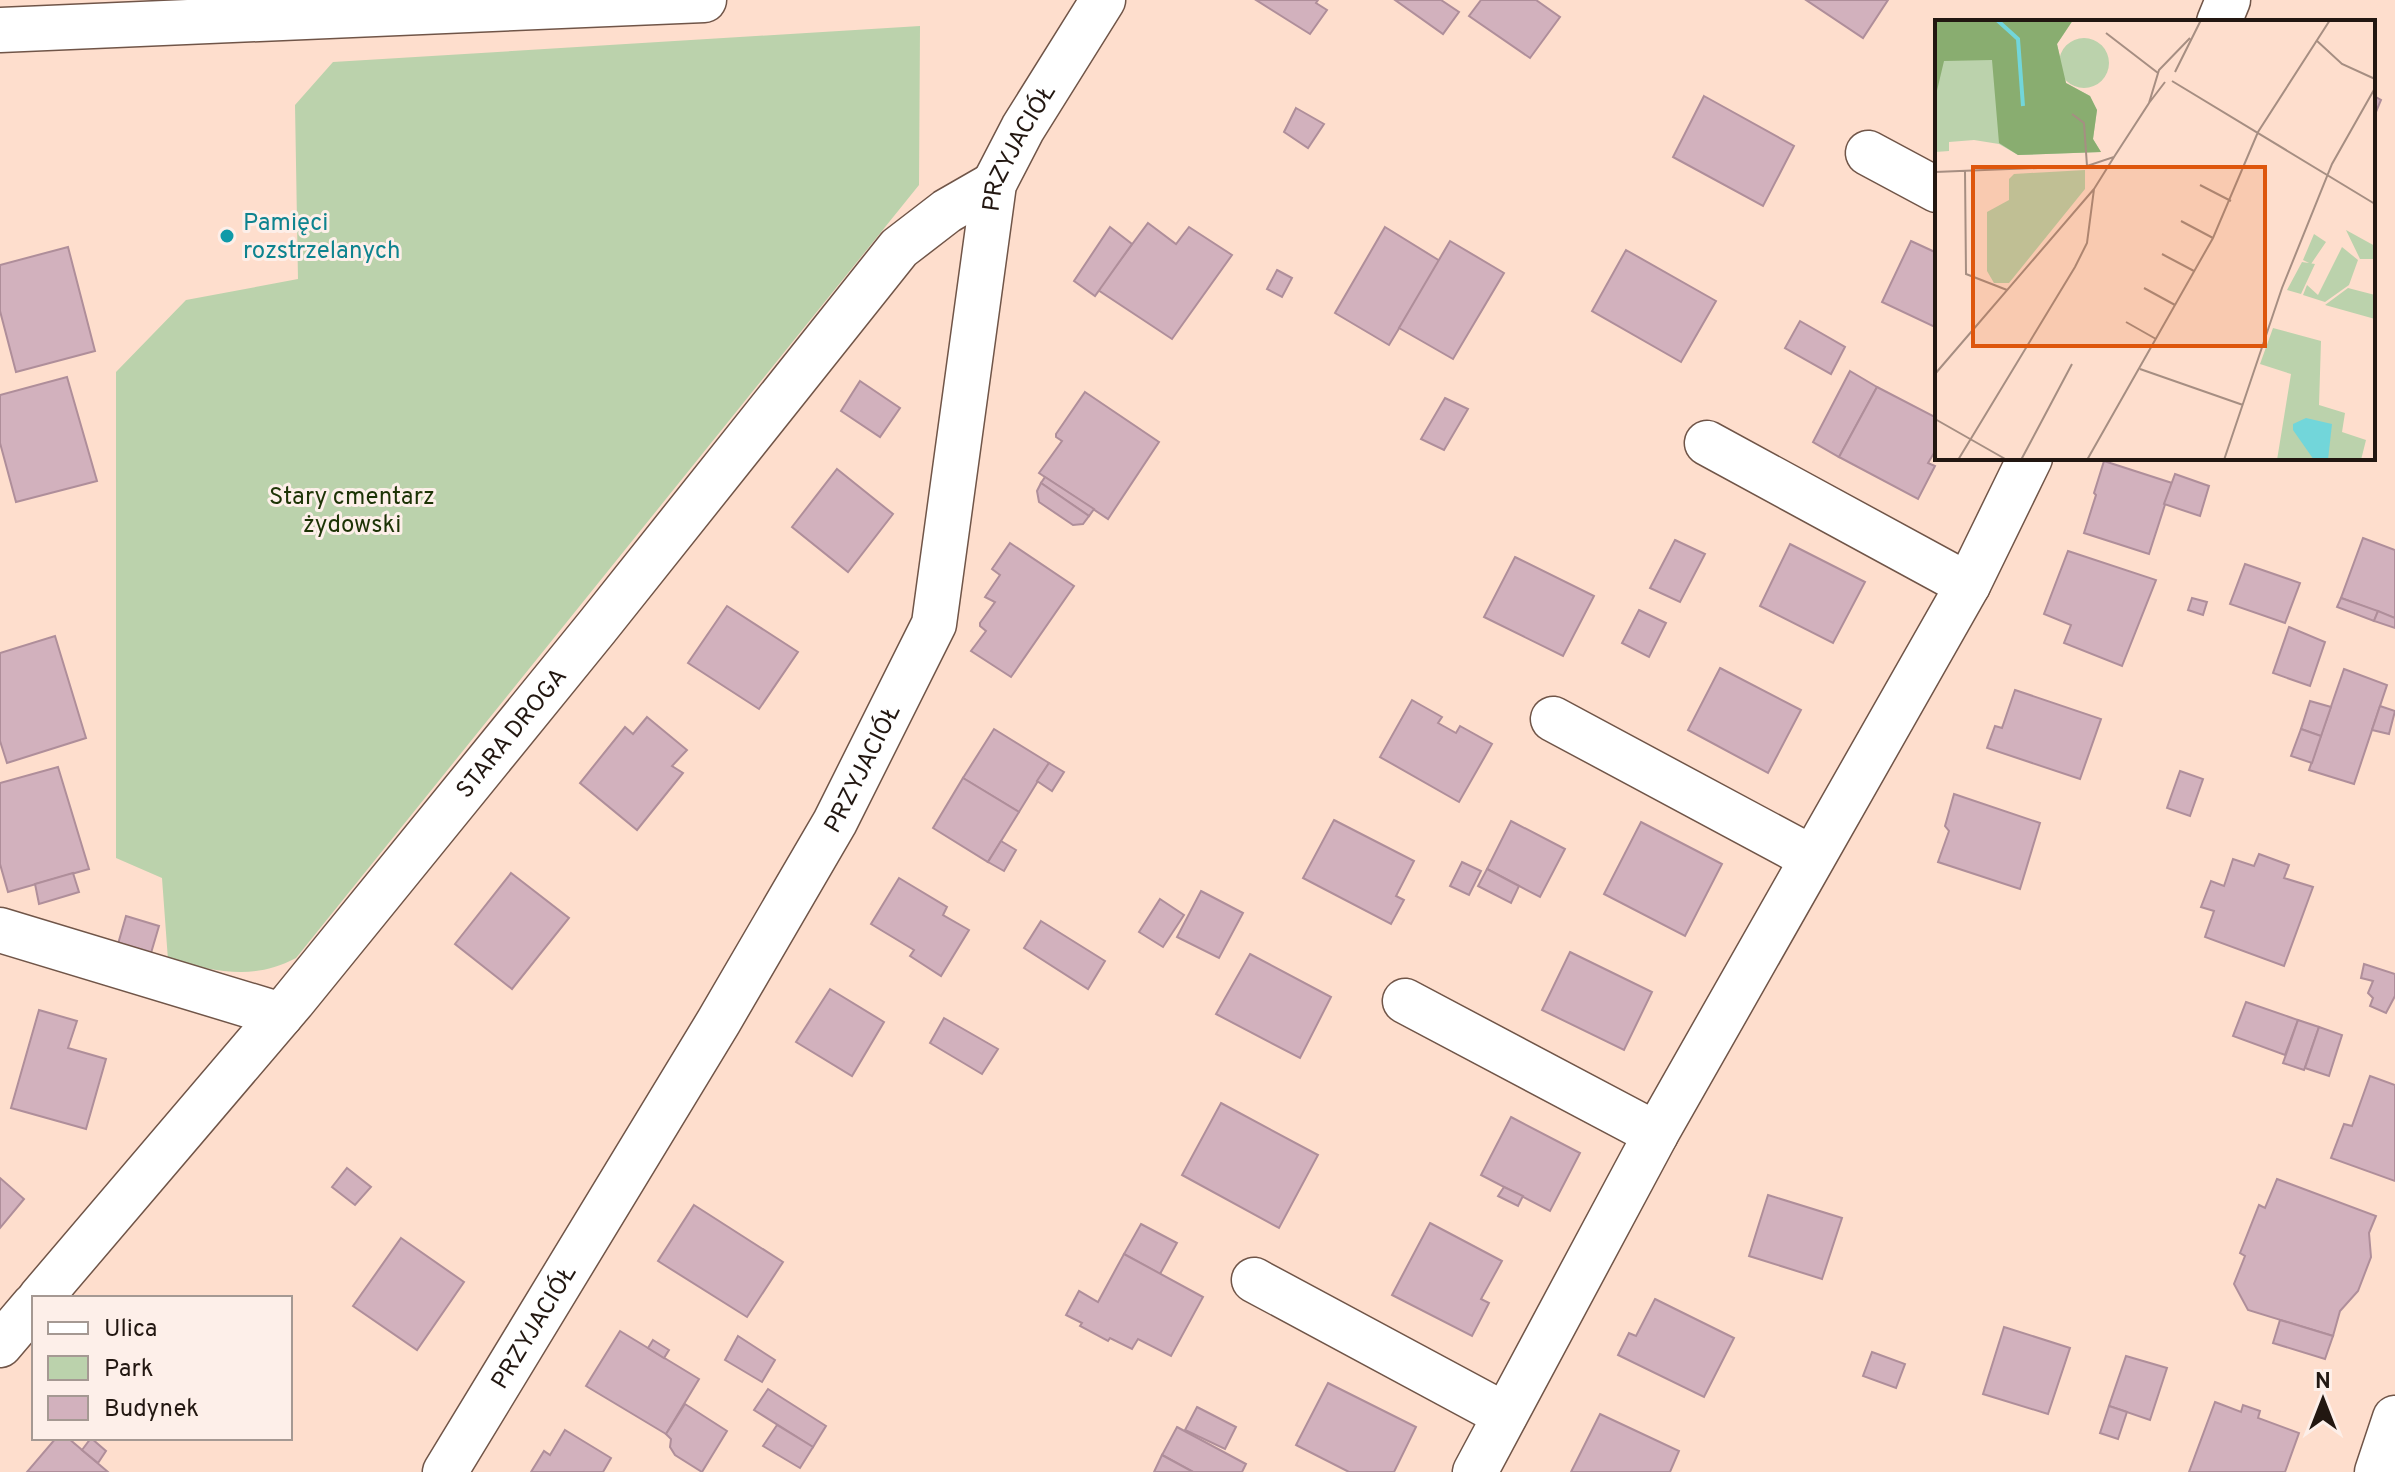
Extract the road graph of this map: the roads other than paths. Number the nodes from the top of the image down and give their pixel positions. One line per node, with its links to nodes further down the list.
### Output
1 (704, 0): 5 (street)
2 (1103, 0): 7 (street, PRZYJACIÓŁ)
3 (2228, 0): 4 (street)
4 (2220, 20)
5 (0, 30)
6 (1868, 153): 8 (street)
7 (994, 184): 16 (street, STARA DROGA); 24 (street, PRZYJACIÓŁ)
8 (1935, 189)
9 (1707, 443): 11 (street)
10 (2029, 460): 11 (street)
11 (1968, 585): 13 (street)
12 (1553, 719): 13 (street)
13 (1812, 858): 17 (street)
14 (0, 930): 16 (street)
15 (1405, 1001): 17 (street)
16 (281, 1015): 19 (street, STARA DROGA)
17 (1656, 1134): 22 (street)
18 (1254, 1280): 22 (street)
19 (42, 1296)
20 (32, 1307): 21 (street)
21 (0, 1345)
22 (1505, 1415): 25 (street)
23 (2395, 1418): 26 (street)
24 (445, 1472)
25 (1475, 1472)
26 (2377, 1472)

